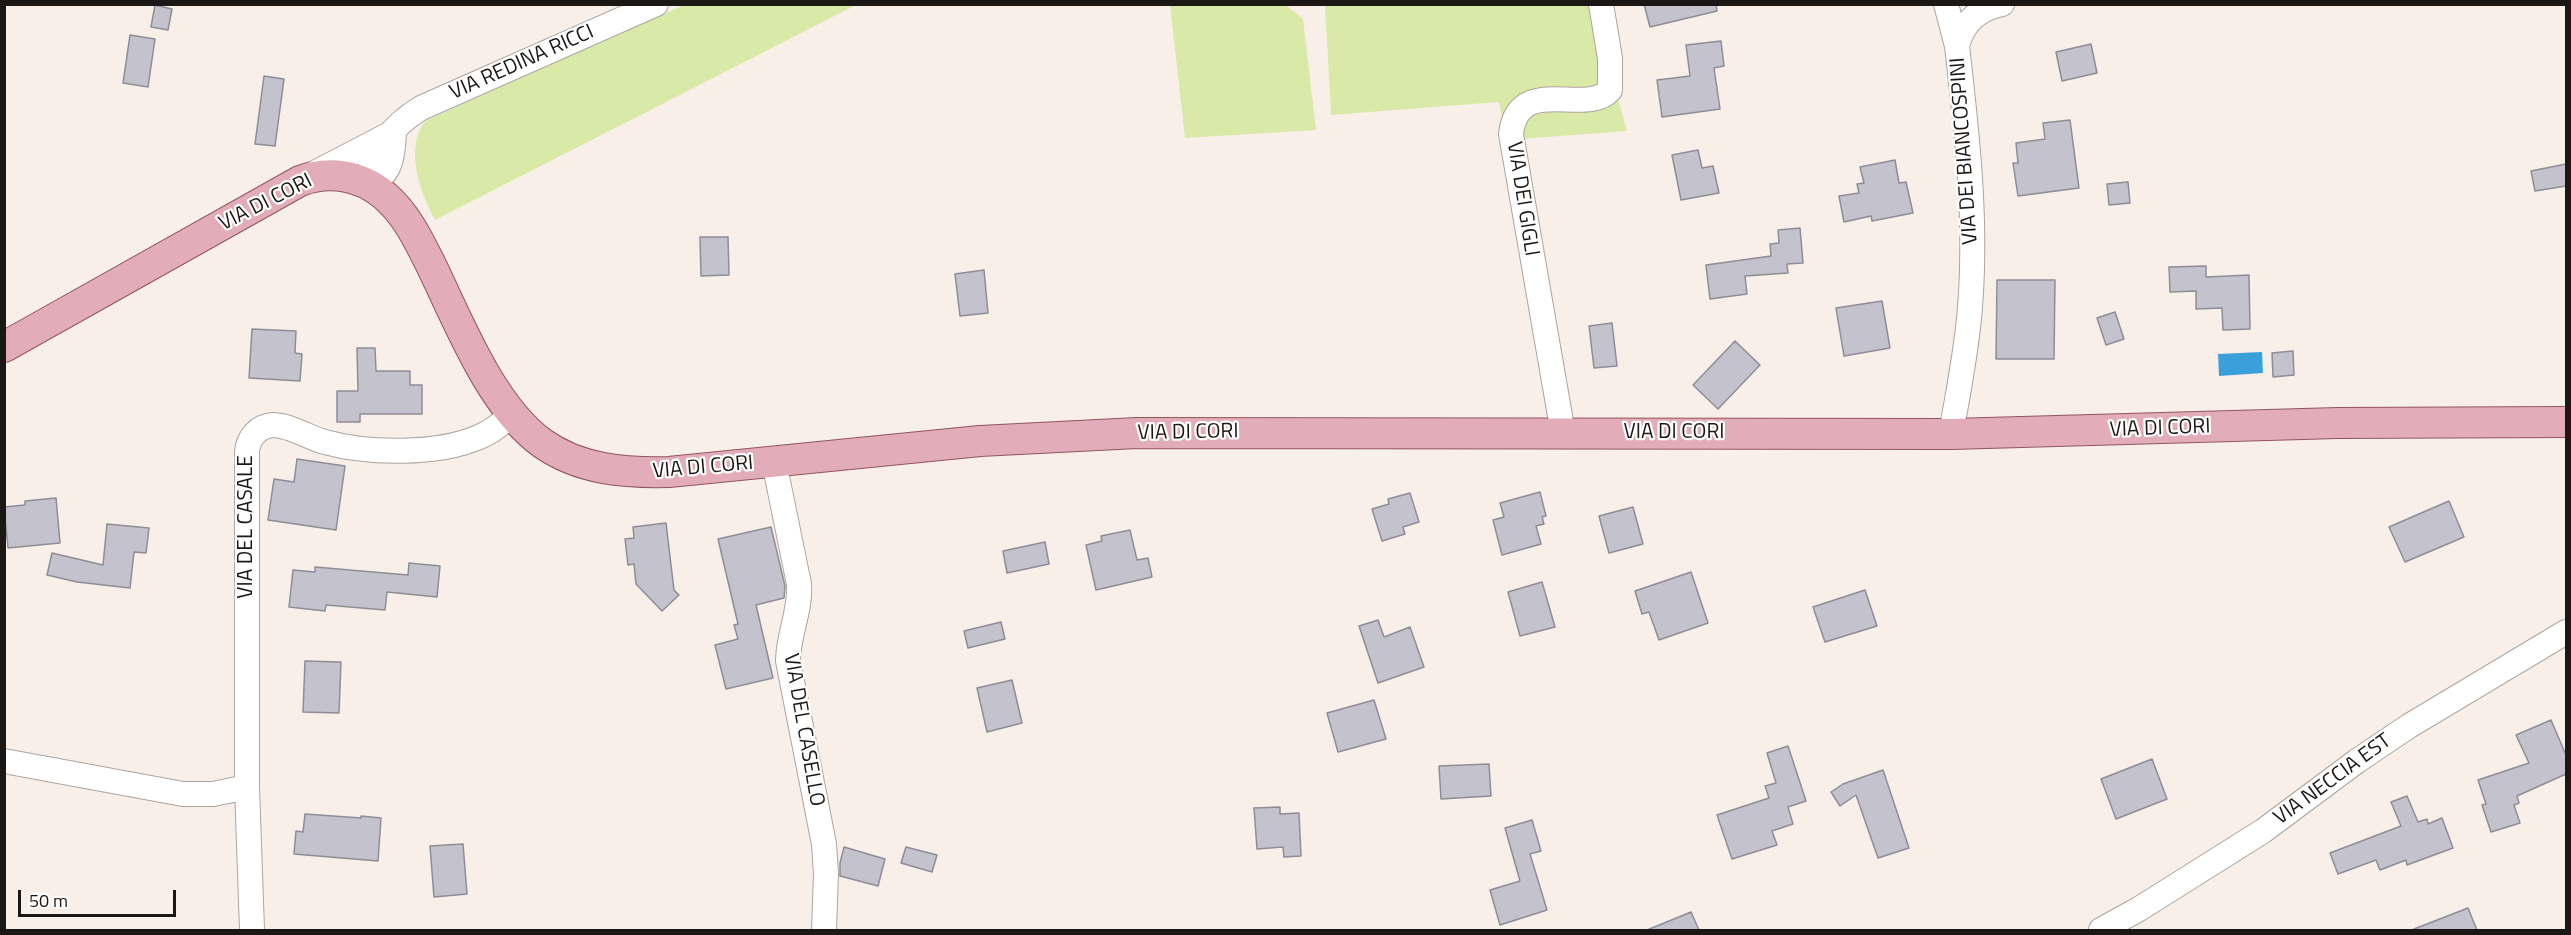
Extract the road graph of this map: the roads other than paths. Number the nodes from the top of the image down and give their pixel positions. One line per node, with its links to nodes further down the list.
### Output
1 (656, 4): 6 (street, VIA REDINA RICCI)
2 (1602, 4): 13 (street, VIA DEI GIGLI)
3 (1946, 4): 5 (street, VIA DEI BIANCOSPINI)
4 (2002, 4): 5 (street, VIA DEI BIANCOSPINI)
5 (1957, 46): 14 (street, VIA DEI BIANCOSPINI)
6 (393, 143): 7 (street); 8 (street); 9 (street)
7 (300, 181): 8 (main road, VIA DI CORI); 10 (main road, VIA DI CORI)
8 (370, 185): 9 (main road, VIA DI CORI)
9 (402, 215): 11 (main road, VIA DI CORI)
10 (4, 347)
11 (512, 414): 15 (main road, VIA DI CORI); 18 (street, VIA DEL CASALE)
12 (2566, 422): 14 (main road, VIA DI CORI)
13 (1563, 433): 14 (main road, VIA DI CORI); 15 (main road, VIA DI CORI)
14 (1951, 434)
15 (774, 462): 20 (street, VIA DEL CASELLO)
16 (2566, 632): 21 (street, VIA NECCIA EST)
17 (4, 761): 18 (street)
18 (247, 787): 19 (street, VIA DEL CASALE)
19 (252, 930)
20 (824, 930)
21 (2101, 930)

